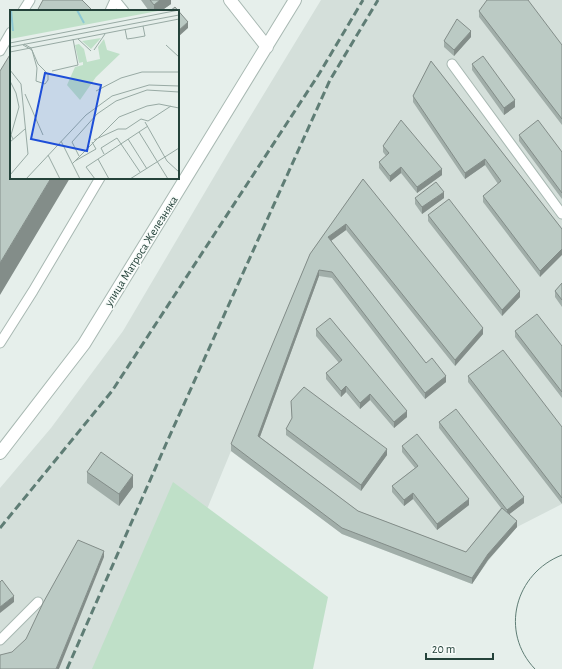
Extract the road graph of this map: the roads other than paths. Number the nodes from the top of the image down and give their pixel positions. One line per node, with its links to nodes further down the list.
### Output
1 (30, 0): 5 (lane)
2 (115, 0): 6 (lane); 7 (lane)
3 (230, 0): 9 (street)
4 (295, 0): 9 (street, улица Матроса Железняка)
5 (24, 10)
6 (110, 10)
7 (123, 10)
8 (10, 34): 10 (lane)
9 (267, 47): 15 (street, улица Матроса Железняка)
10 (0, 51)
11 (452, 64): 13 (lane)
12 (99, 179): 14 (lane)
13 (562, 214)
14 (0, 343)
15 (0, 453)
16 (38, 602): 17 (lane)
17 (0, 640)

